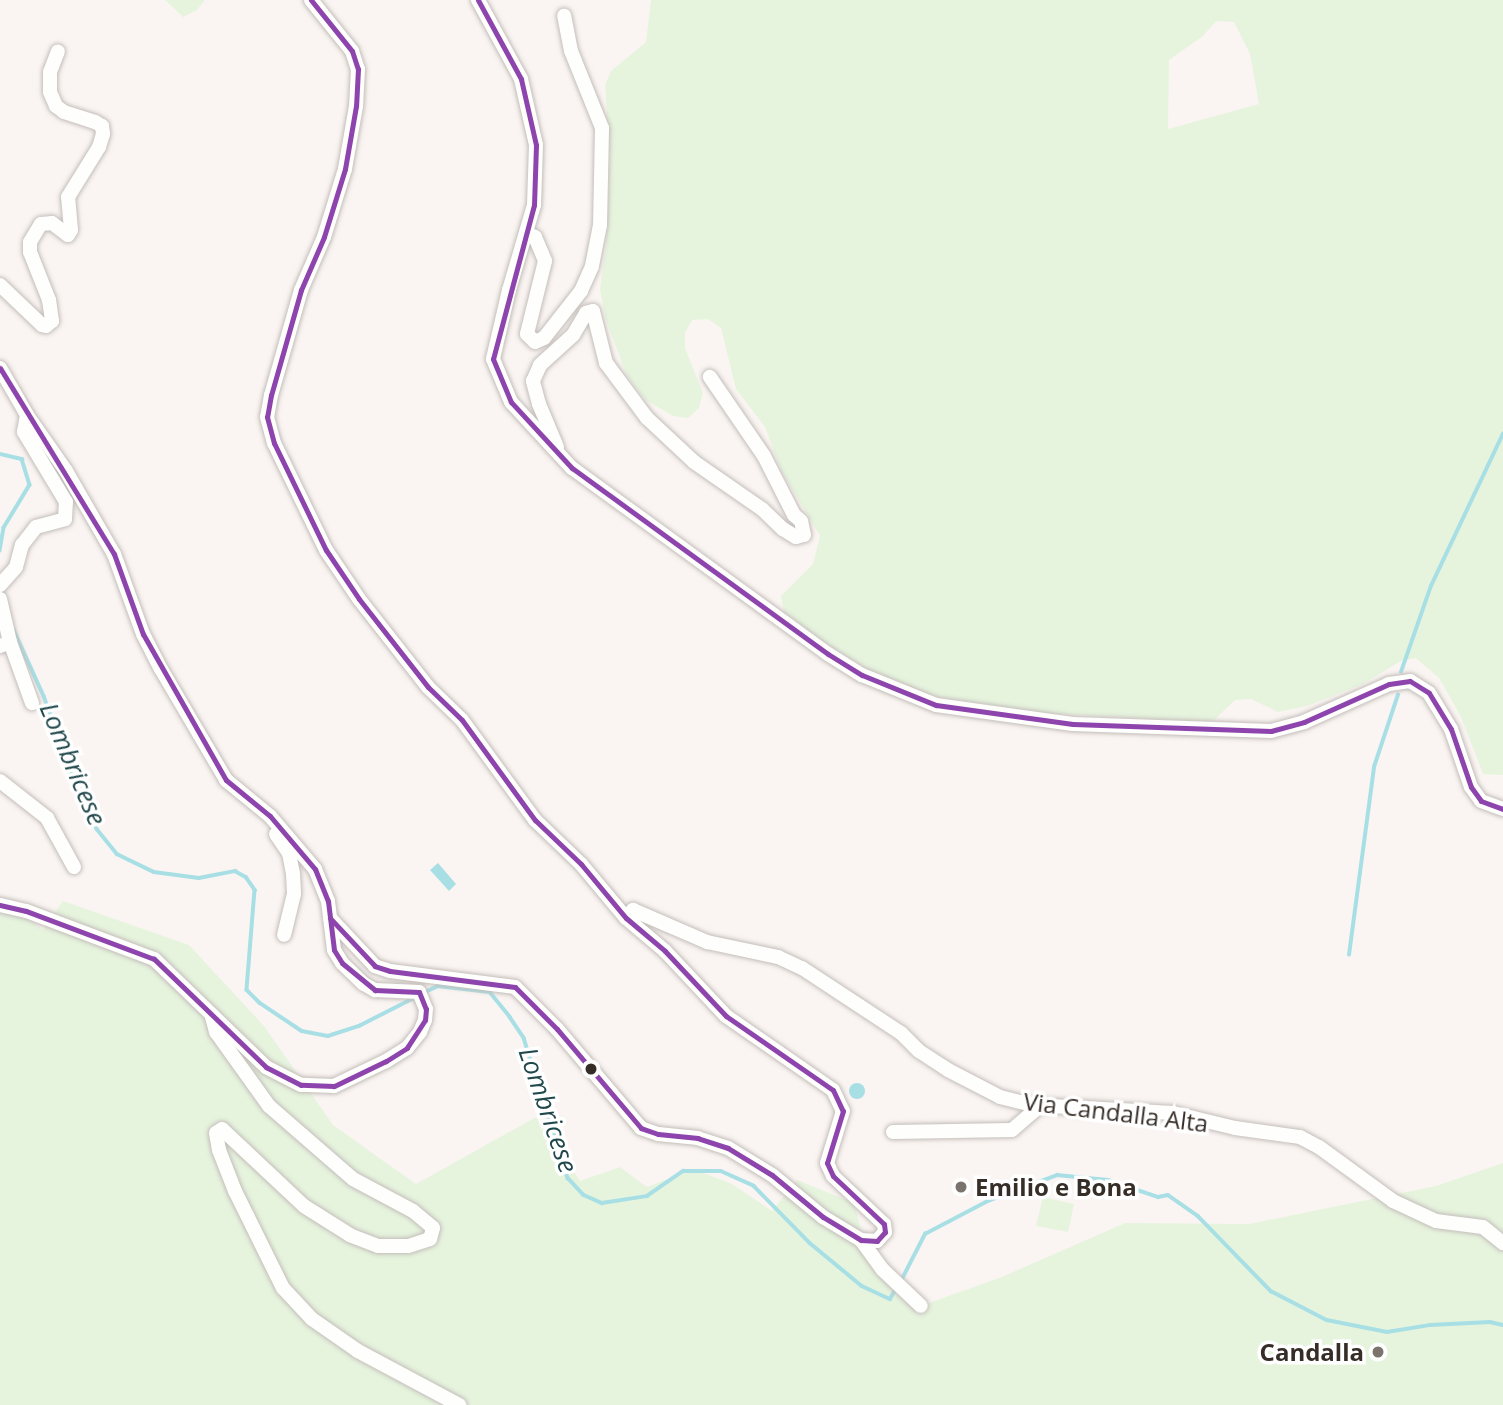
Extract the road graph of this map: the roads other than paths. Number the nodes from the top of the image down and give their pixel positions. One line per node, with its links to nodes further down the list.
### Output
1 (311, 0): 21 (street)
2 (478, 0): 5 (street)
3 (564, 16): 5 (street)
4 (58, 51): 6 (street)
5 (526, 233): 10 (street)
6 (0, 285)
7 (0, 368): 9 (street)
8 (710, 377): 10 (street)
9 (27, 415): 11 (street); 17 (street)
10 (563, 461): 16 (street)
11 (0, 585)
12 (0, 599): 13 (street)
13 (5, 644): 14 (street)
14 (32, 703)
15 (0, 781): 18 (street)
16 (1503, 809)
17 (270, 816): 20 (street); 22 (street)
18 (74, 867)
19 (0, 905): 23 (street)
20 (330, 918): 23 (street); 26 (street)
21 (626, 918): 24 (street, Via Candalla Alta); 26 (street)
22 (284, 935)
23 (212, 1017): 29 (street)
24 (1033, 1105): 25 (street); 27 (street, Via Candalla Alta)
25 (893, 1132)
26 (861, 1240): 28 (street)
27 (1503, 1243)
28 (922, 1306)
29 (459, 1405)

